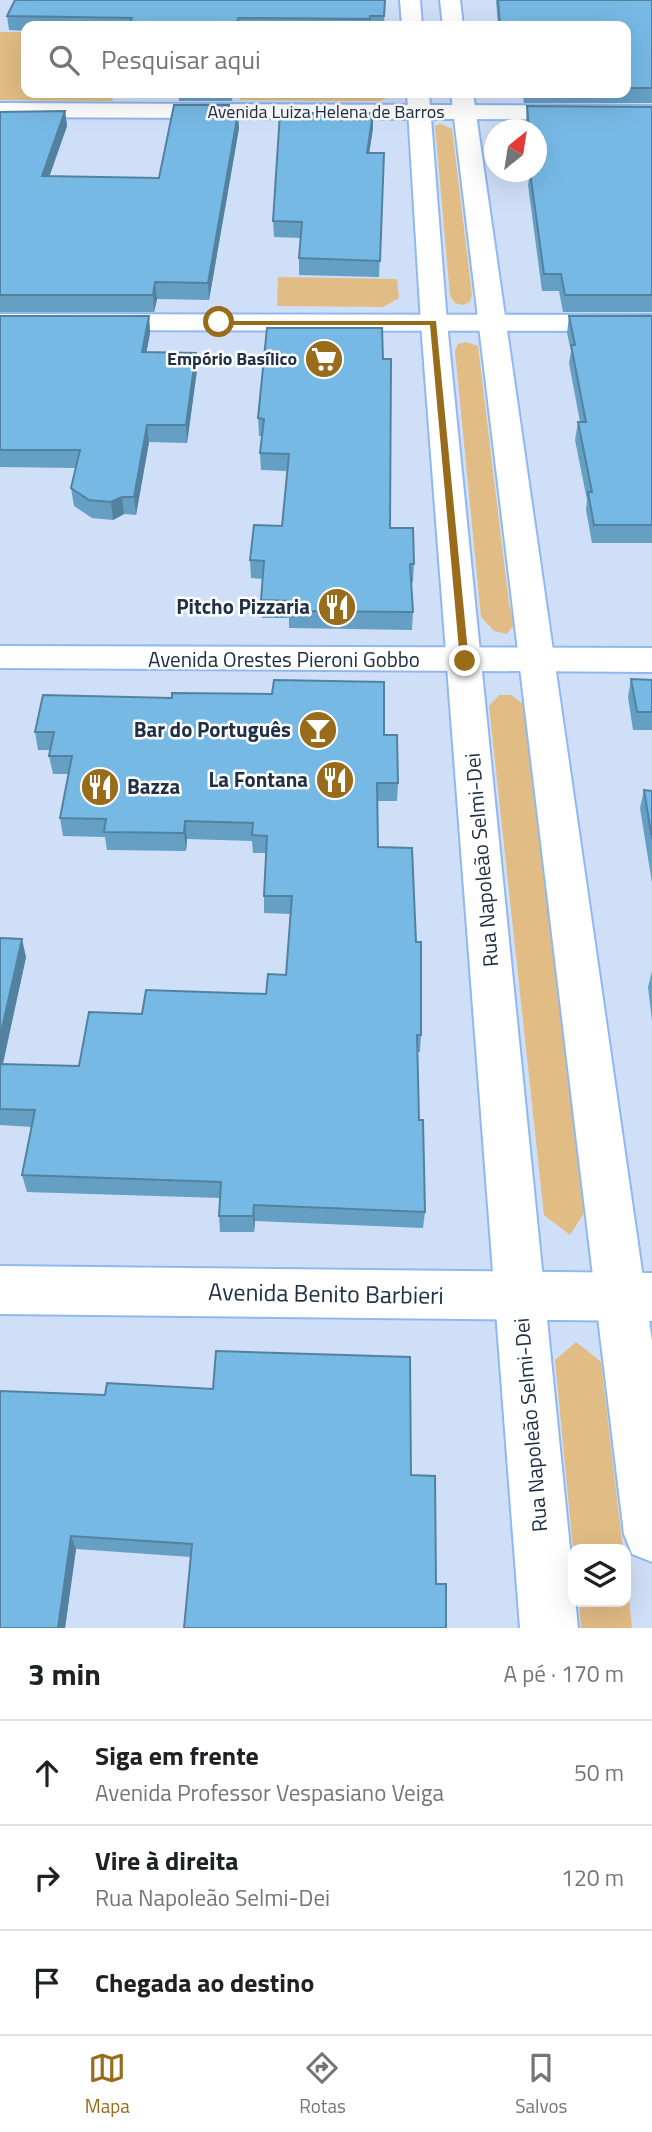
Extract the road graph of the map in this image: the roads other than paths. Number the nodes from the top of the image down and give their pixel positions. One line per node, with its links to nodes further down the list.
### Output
1 (410, 0): 3 (main road)
2 (450, 0): 4 (main road)
3 (412, 21)
4 (452, 21)
5 (419, 103): 6 (main road, Avenida Luiza Helena de Barros); 7 (main road, Avenida Luiza Helena de Barros); 11 (main road, Rua Napoleão Selmi-Dei)
6 (463, 103): 8 (main road, Avenida Luiza Helena de Barros); 10 (main road)
7 (0, 110)
8 (652, 113)
9 (0, 322): 11 (main road)
10 (493, 322): 11 (main road); 12 (main road); 14 (main road)
11 (434, 323): 16 (main road, Rua Napoleão Selmi-Dei)
12 (652, 323)
13 (0, 657): 16 (main road, Avenida Orestes Pieroni Gobbo)
14 (534, 660): 15 (main road, Avenida Orestes Pieroni Gobbo); 16 (main road, Avenida Orestes Pieroni Gobbo); 19 (main road)
15 (652, 660)
16 (465, 661): 18 (main road, Rua Napoleão Selmi-Dei)
17 (0, 1290): 18 (main road, Avenida Benito Barbieri)
18 (520, 1296): 19 (main road, Avenida Benito Barbieri); 21 (main road, Rua Napoleão Selmi-Dei)
19 (636, 1297): 20 (main road)
20 (652, 1535)
21 (549, 1628)

